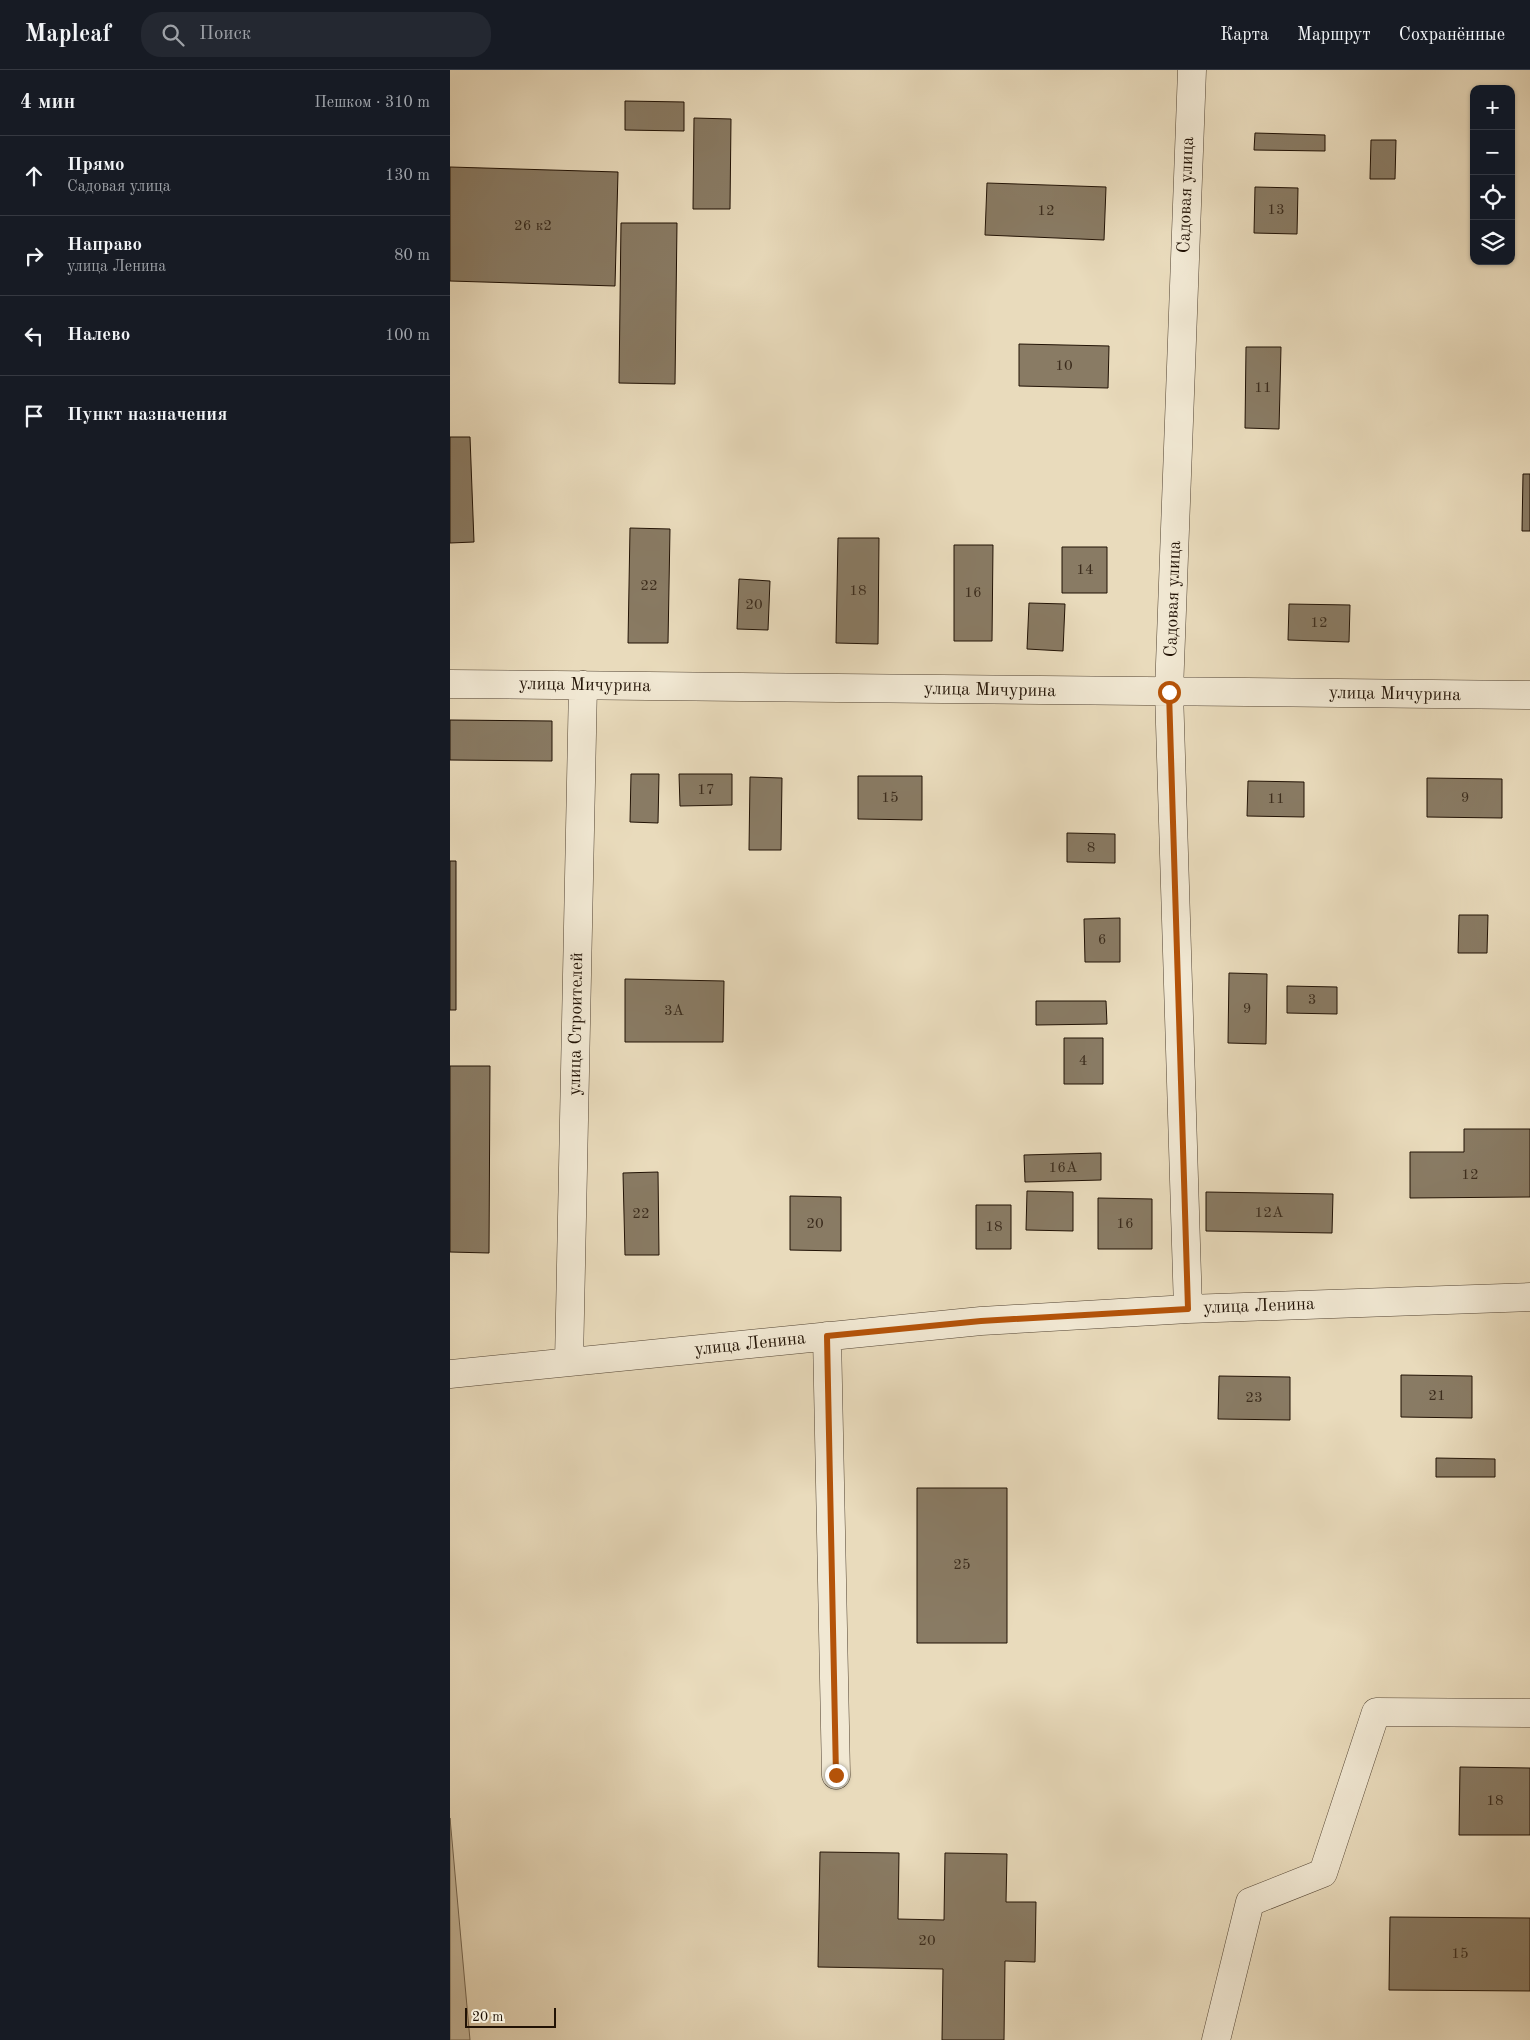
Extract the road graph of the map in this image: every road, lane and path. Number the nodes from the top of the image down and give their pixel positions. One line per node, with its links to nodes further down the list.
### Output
1 (1192, 70): 4 (street, Садовая улица)
2 (450, 684): 3 (street, улица Мичурина)
3 (583, 685): 4 (street, улица Мичурина); 9 (street, улица Строителей)
4 (1169, 692): 5 (street, улица Мичурина); 7 (street, Садовая улица)
5 (1530, 695)
6 (1530, 1297): 7 (street, улица Ленина)
7 (1188, 1309): 8 (street, улица Ленина)
8 (827, 1336): 9 (street, улица Ленина); 12 (street)
9 (568, 1362): 10 (street, улица Ленина)
10 (450, 1374)
11 (1530, 1713): 13 (street)
12 (836, 1775)
13 (1216, 2040)

